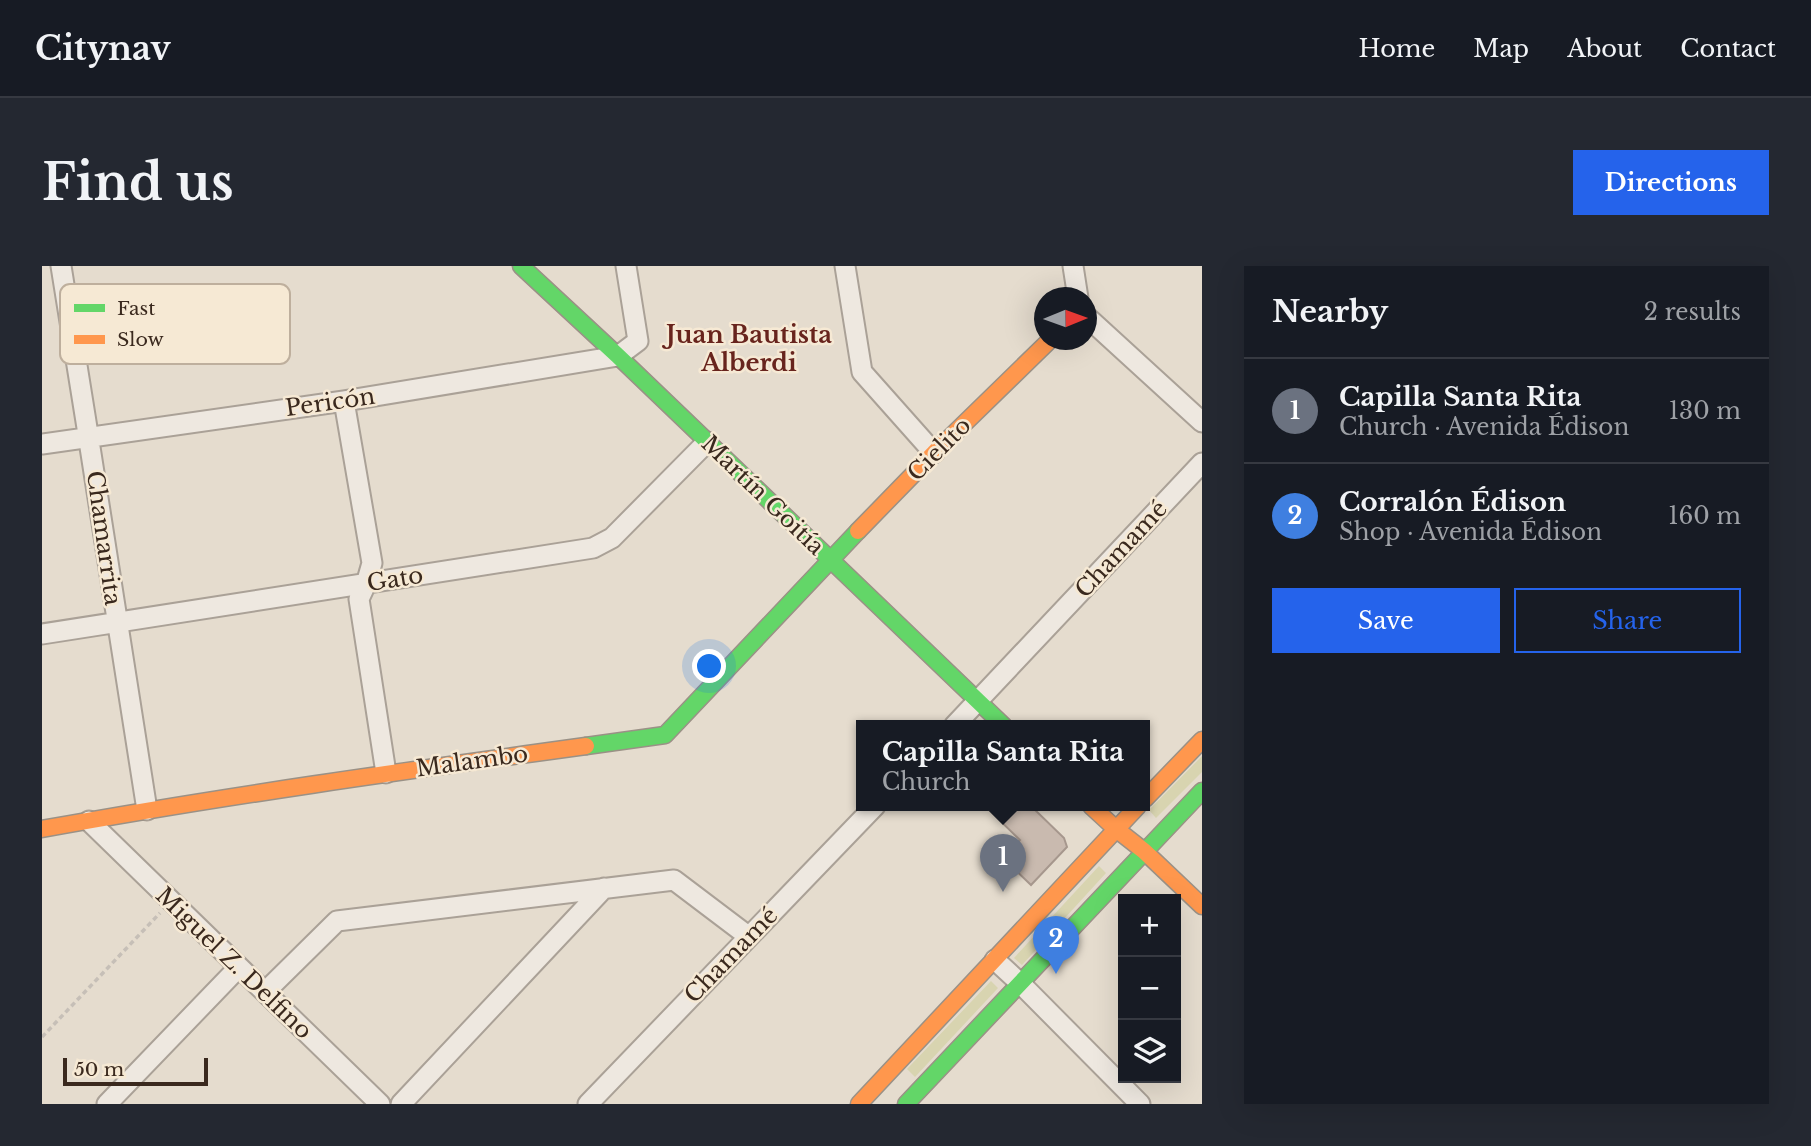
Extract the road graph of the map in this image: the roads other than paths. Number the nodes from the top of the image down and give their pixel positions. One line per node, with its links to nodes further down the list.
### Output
1 (61, 266): 6 (street, Chamarrita)
2 (520, 266): 10 (street, Martín Goitía)
3 (626, 266): 10 (street)
4 (845, 266): 17 (street)
5 (1073, 266): 7 (street)
6 (64, 284)
7 (1076, 287)
8 (1097, 325): 13 (street)
9 (1041, 350): 17 (street, Cielito)
10 (618, 356): 12 (street, Pericón); 15 (street, Martín Goitía)
11 (77, 364): 14 (street, Chamarrita)
12 (344, 401): 14 (street, Pericón); 20 (street)
13 (1202, 422)
14 (89, 436): 16 (street, Pericón); 21 (street, Chamarrita)
15 (707, 442): 19 (street, Martín Goitía); 20 (street, Gato)
16 (42, 444)
17 (934, 453): 19 (street, Cielito)
18 (1202, 463): 23 (street, Chamamé)
19 (830, 560): 23 (street, Martín Goitía); 27 (street, Malambo)
20 (366, 584): 21 (street, Gato); 27 (street)
21 (116, 622): 22 (street, Gato); 30 (street, Chamarrita)
22 (42, 634)
23 (978, 701): 24 (street, Chamamé); 25 (street, Martín Goitía)
24 (960, 720)
25 (998, 720)
26 (1202, 740): 29 (street)
27 (386, 773): 30 (street, Malambo)
28 (1202, 791): 37 (street)
29 (1150, 794)
30 (147, 810): 34 (street, Malambo)
31 (870, 811): 40 (street, Chamamé)
32 (1096, 811): 36 (street)
33 (1133, 811): 36 (street)
34 (89, 821): 35 (street, Malambo); 42 (street, Miguel Z. Delfino)
35 (42, 829)
36 (1116, 829): 37 (street); 41 (street)
37 (1144, 851): 39 (street); 43 (street)
38 (604, 888): 40 (street); 44 (street); 48 (street)
39 (1202, 906)
40 (748, 936): 49 (street, Chamamé)
41 (995, 960): 43 (street); 45 (street)
42 (239, 967): 44 (street, Miguel Z. Delfino); 46 (street)
43 (1020, 983): 51 (street); 52 (street)
44 (265, 992): 47 (street, Miguel Z. Delfino)
45 (880, 1082): 50 (street); 51 (street)
46 (107, 1104)
47 (380, 1104)
48 (401, 1104)
49 (587, 1104)
50 (859, 1104)
51 (905, 1104)
52 (1140, 1104)

